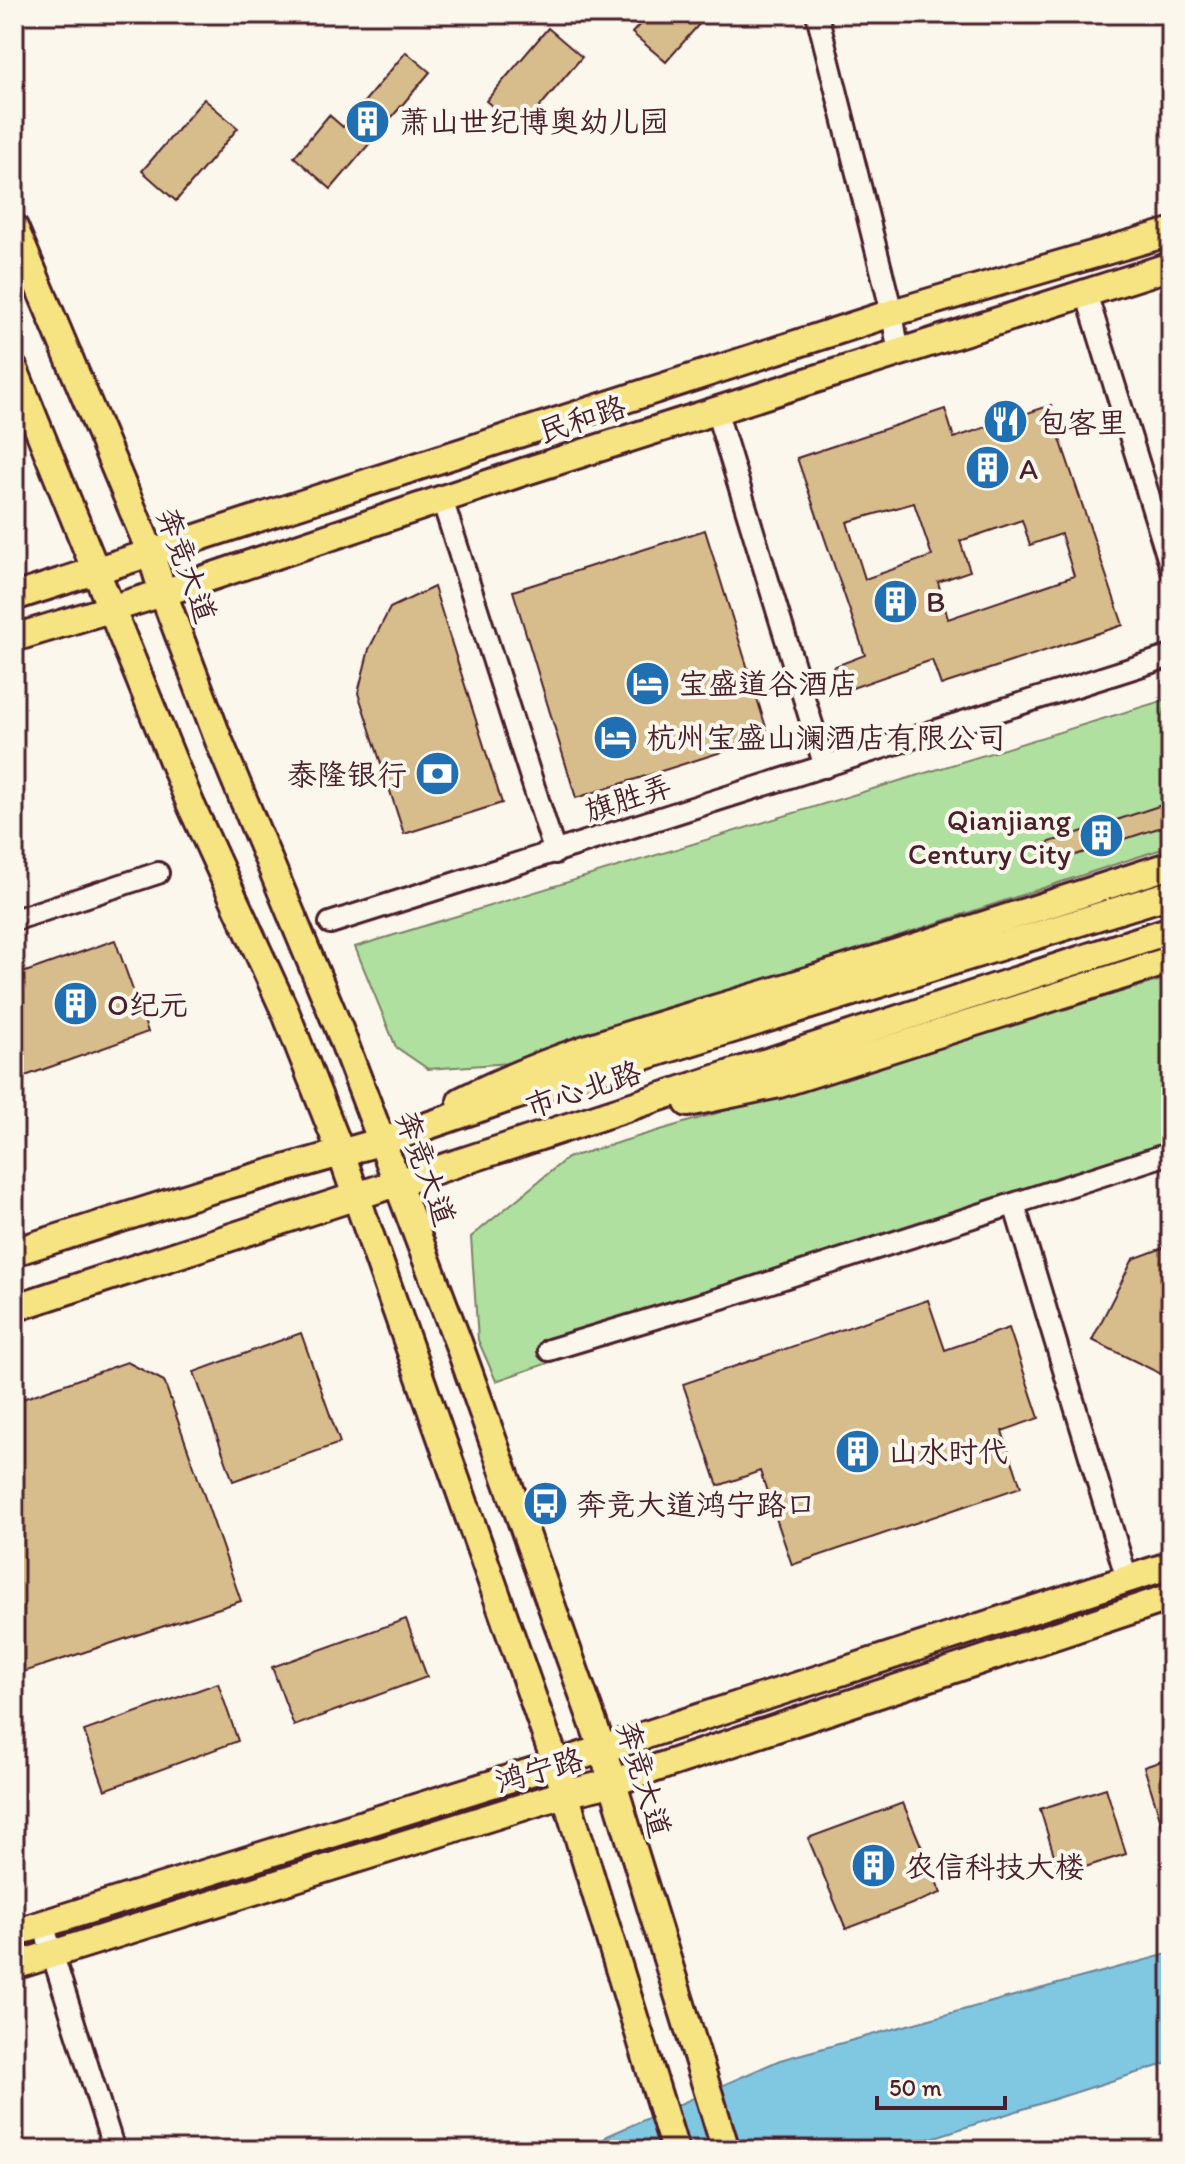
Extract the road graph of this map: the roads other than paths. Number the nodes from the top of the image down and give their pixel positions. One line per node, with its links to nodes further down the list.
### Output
1 (817, 14): 6 (street)
2 (14, 227): 11 (main road, 奔竞大道)
3 (1171, 232): 6 (main road, 民和路)
4 (1171, 266): 5 (main road, 民和路)
5 (1086, 293): 7 (main road, 民和路); 12 (street)
6 (892, 313): 7 (street); 11 (main road, 民和路)
7 (899, 354): 9 (main road, 民和路)
8 (14, 369): 13 (main road)
9 (716, 410): 10 (main road, 民和路); 19 (street)
10 (442, 499): 14 (main road, 民和路); 20 (street)
11 (150, 551): 13 (main road, 民和路); 14 (main road, 奔竞大道)
12 (1171, 568)
13 (97, 569): 15 (main road, 民和路); 16 (main road)
14 (163, 593): 16 (main road, 民和路); 29 (main road, 奔竞大道)
15 (14, 597)
16 (112, 609): 17 (main road, 民和路); 30 (main road)
17 (14, 638)
18 (1171, 656): 19 (street, 旗胜弄)
19 (825, 767): 20 (street, 旗胜弄)
20 (555, 853): 25 (street, 旗胜弄)
21 (1171, 865): 29 (main road)
22 (158, 873): 24 (street)
23 (1171, 894): 29 (main road, 市心北路)
24 (14, 920)
25 (330, 923)
26 (1171, 930): 28 (main road, 市心北路)
27 (1171, 960): 28 (main road)
28 (559, 1130): 32 (main road, 市心北路)
29 (383, 1141): 30 (main road, 市心北路); 32 (main road, 奔竞大道)
30 (341, 1153): 33 (main road); 35 (main road, 市心北路)
31 (1171, 1153): 34 (street)
32 (396, 1184): 33 (main road, 市心北路); 41 (main road, 奔竞大道)
33 (356, 1197): 36 (main road, 市心北路); 42 (main road)
34 (1014, 1204): 37 (street); 39 (street)
35 (14, 1252)
36 (14, 1308)
37 (549, 1350)
38 (1171, 1565): 39 (main road, 鸿宁路)
39 (1127, 1579): 41 (main road, 鸿宁路)
40 (1171, 1597): 43 (main road, 鸿宁路)
41 (602, 1748): 42 (main road, 鸿宁路); 43 (main road, 奔竞大道)
42 (556, 1764): 44 (main road); 45 (main road, 鸿宁路)
43 (611, 1783): 44 (main road, 鸿宁路); 51 (main road, 奔竞大道)
44 (564, 1794): 47 (main road, 鸿宁路); 50 (main road)
45 (43, 1924): 46 (main road, 鸿宁路); 47 (street)
46 (14, 1933)
47 (52, 1954): 48 (main road, 鸿宁路); 49 (street)
48 (14, 1966)
49 (114, 2150)
50 (675, 2150)
51 (726, 2150)

